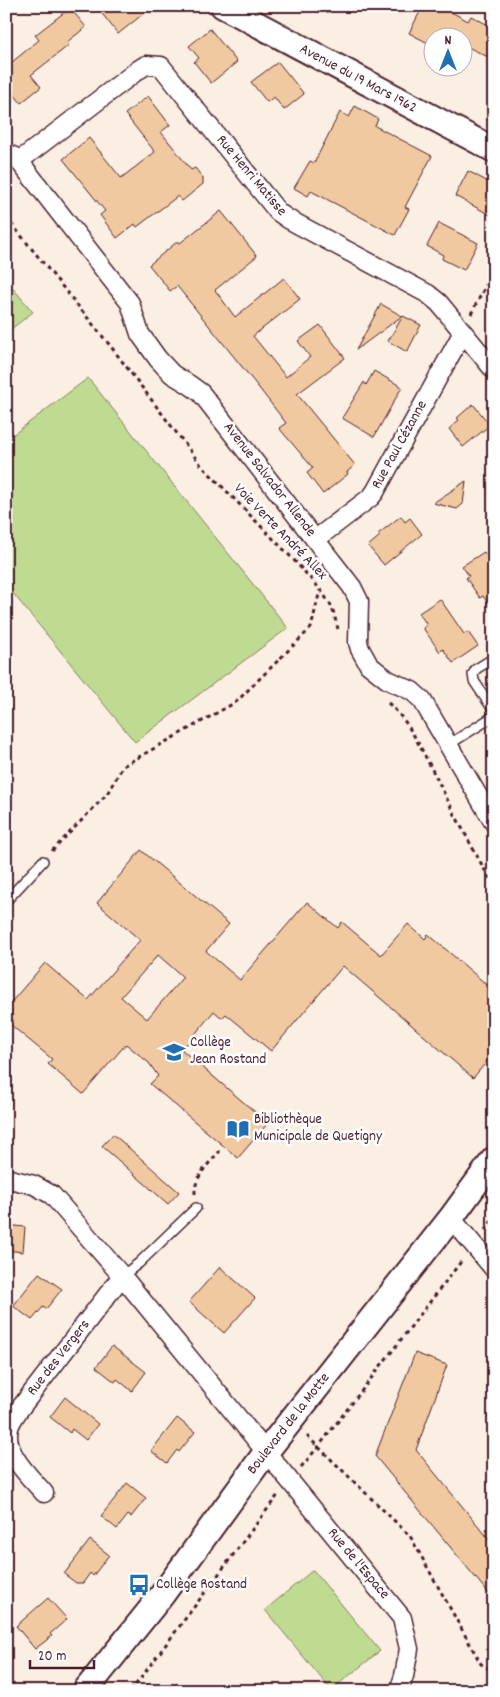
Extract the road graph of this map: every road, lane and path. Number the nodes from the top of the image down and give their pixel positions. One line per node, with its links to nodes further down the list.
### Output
1 (223, 6): 2 (street, Avenue du 19 Mars 1962)
2 (494, 150)
3 (13, 157): 6 (street, Rue Henri Matisse); 8 (street, Avenue Salvador Allende)
4 (6, 216): 9 (path, Voie Verte André Allex)
5 (494, 270): 6 (path)
6 (463, 332): 7 (street, Rue Henri Matisse); 8 (street, Rue Paul Cézanne)
7 (494, 370)
8 (316, 539): 15 (street, Avenue Salvador Allende)
9 (320, 589): 10 (path, Voie Verte André Allex); 17 (path)
10 (338, 633)
11 (494, 658): 13 (lane)
12 (384, 699): 18 (path)
13 (494, 711)
14 (494, 716): 15 (lane)
15 (448, 745): 16 (street, Avenue Salvador Allende)
16 (494, 823)
17 (43, 861): 19 (lane)
18 (494, 886)
19 (6, 901)
20 (220, 1151): 23 (path)
21 (494, 1159): 24 (street, Boulevard de la Motte)
22 (6, 1178): 26 (street)
23 (196, 1208): 26 (lane)
24 (451, 1218): 25 (street); 27 (street, Boulevard de la Motte)
25 (494, 1269)
26 (122, 1276): 28 (street); 29 (street, Rue des Vergers)
27 (290, 1422): 28 (street, Boulevard de la Motte); 30 (path)
28 (266, 1452): 31 (street, Boulevard de la Motte); 32 (street, Rue de l'Espace)
29 (44, 1493)
30 (494, 1671)
31 (85, 1691)
32 (399, 1691)

